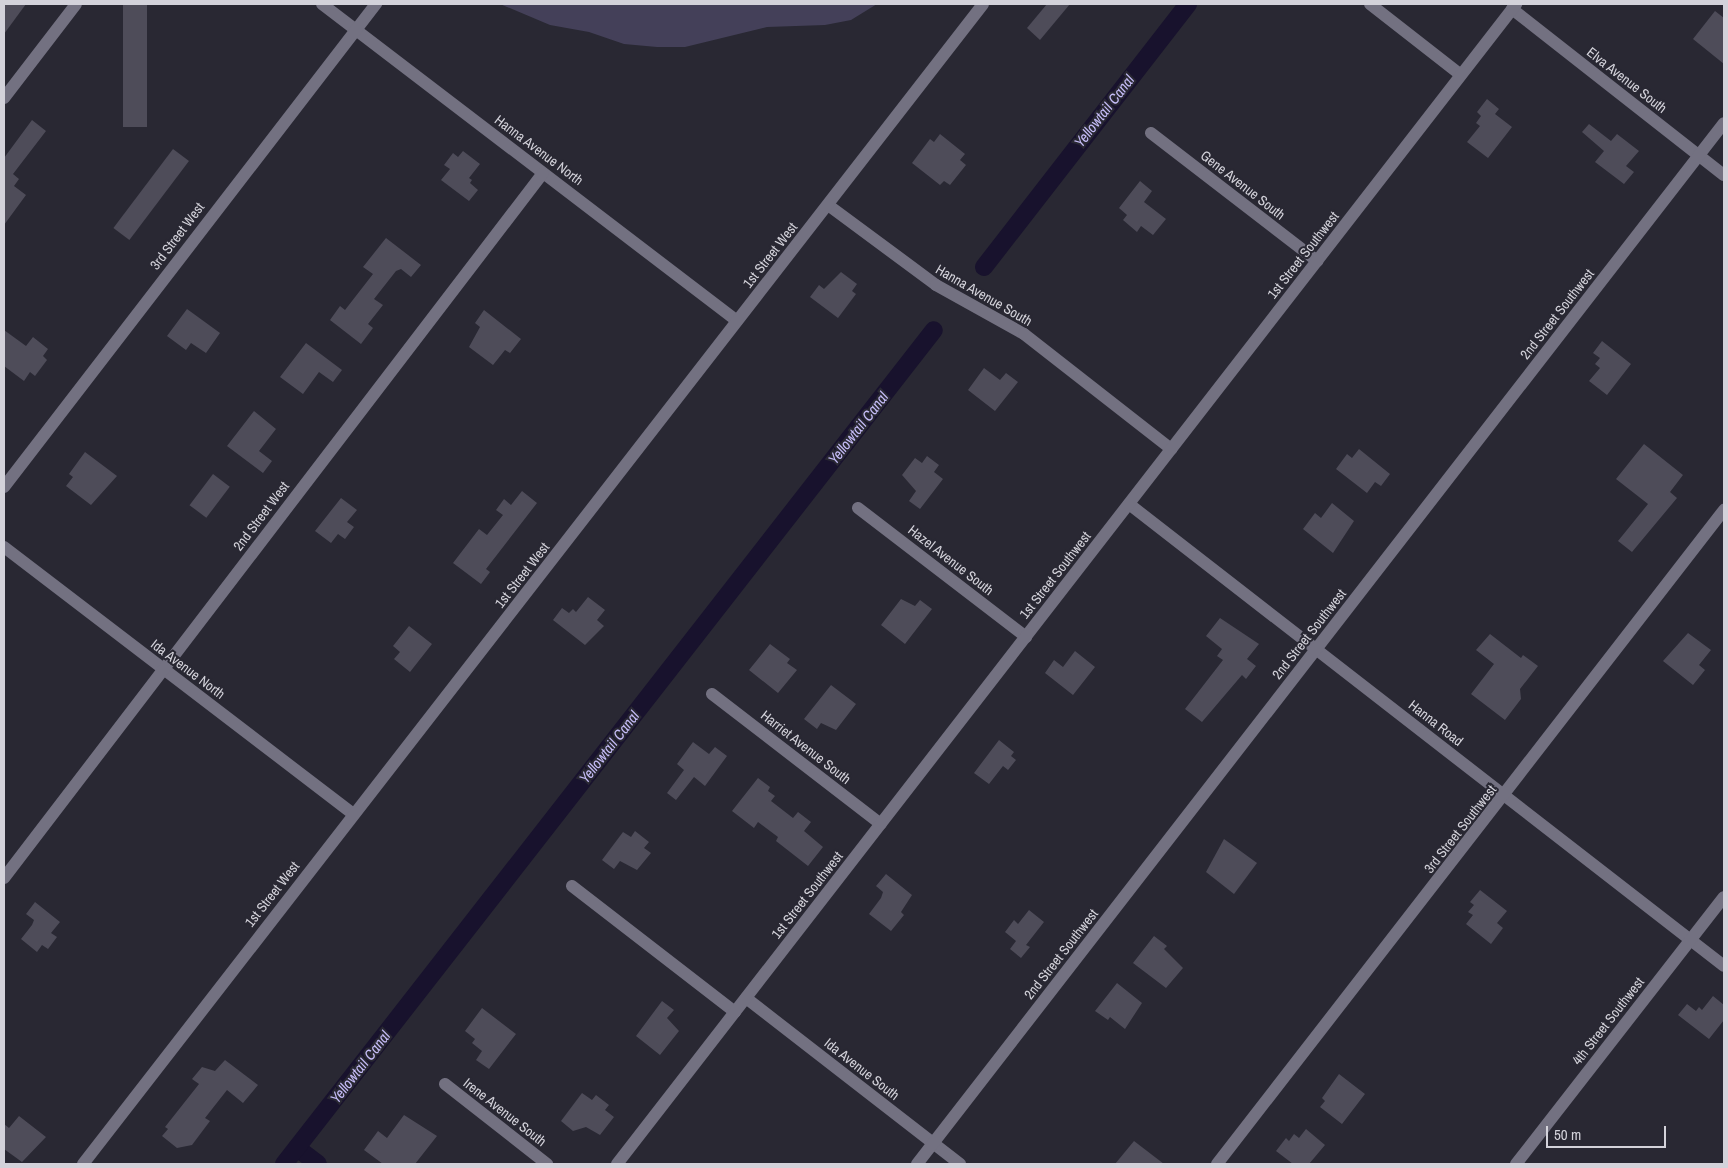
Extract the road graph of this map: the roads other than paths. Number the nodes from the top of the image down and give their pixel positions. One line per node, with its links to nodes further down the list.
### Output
1 (76, 4): 9 (street)
2 (322, 4): 7 (street, Hanna Avenue North)
3 (376, 4): 7 (street, 3rd Street West)
4 (983, 4): 15 (street, 1st Street West)
5 (1370, 4): 8 (street)
6 (1514, 7): 8 (street, 1st Street Southwest); 12 (street, Elva Avenue South)
7 (354, 29): 13 (street, Hanna Avenue North); 19 (street, 3rd Street West)
8 (1461, 75): 16 (street, 1st Street Southwest)
9 (4, 98)
10 (1724, 123): 12 (street, 2nd Street Southwest)
11 (1151, 133): 16 (street, Gene Avenue South)
12 (1699, 155): 14 (street, Elva Avenue South); 25 (street, 2nd Street Southwest)
13 (543, 173): 17 (street, Hanna Avenue North); 26 (street, 2nd Street West)
14 (1724, 175)
15 (828, 205): 17 (street, 1st Street West); 18 (street, Hanna Avenue South)
16 (1317, 261): 18 (street, 1st Street Southwest)
17 (737, 322): 29 (street, 1st Street West)
18 (1171, 449): 20 (street, 1st Street Southwest)
19 (4, 487)
20 (1129, 504): 24 (street, 1st Street Southwest); 25 (street, Hanna Road)
21 (858, 508): 24 (street, Hazel Avenue South)
22 (1724, 510): 28 (street, 3rd Street Southwest)
23 (4, 547): 26 (street, Ida Avenue North)
24 (1026, 637): 30 (street, 1st Street Southwest)
25 (1316, 650): 28 (street, Hanna Road); 39 (street, 2nd Street Southwest)
26 (164, 669): 29 (street, Ida Avenue North); 31 (street, 2nd Street West)
27 (712, 694): 30 (street, Harriet Avenue South)
28 (1505, 796): 34 (street, Hanna Road); 45 (street, 3rd Street Southwest)
29 (353, 814): 40 (street, 1st Street West)
30 (881, 824): 36 (street, 1st Street Southwest)
31 (4, 878)
32 (572, 886): 37 (street)
33 (1724, 897): 34 (street, 4th Street Southwest)
34 (1691, 940): 35 (street, Hanna Road); 46 (street, 4th Street Southwest)
35 (1724, 966)
36 (746, 998): 37 (street, 1st Street Southwest); 39 (street, Ida Avenue South)
37 (735, 1012): 42 (street, 1st Street Southwest)
38 (445, 1084): 41 (street, Irene Avenue South)
39 (933, 1144): 43 (street, 2nd Street Southwest); 44 (street, Ida Avenue South)
40 (83, 1164)
41 (547, 1164)
42 (617, 1164)
43 (917, 1164)
44 (960, 1164)
45 (1217, 1164)
46 (1516, 1164)

